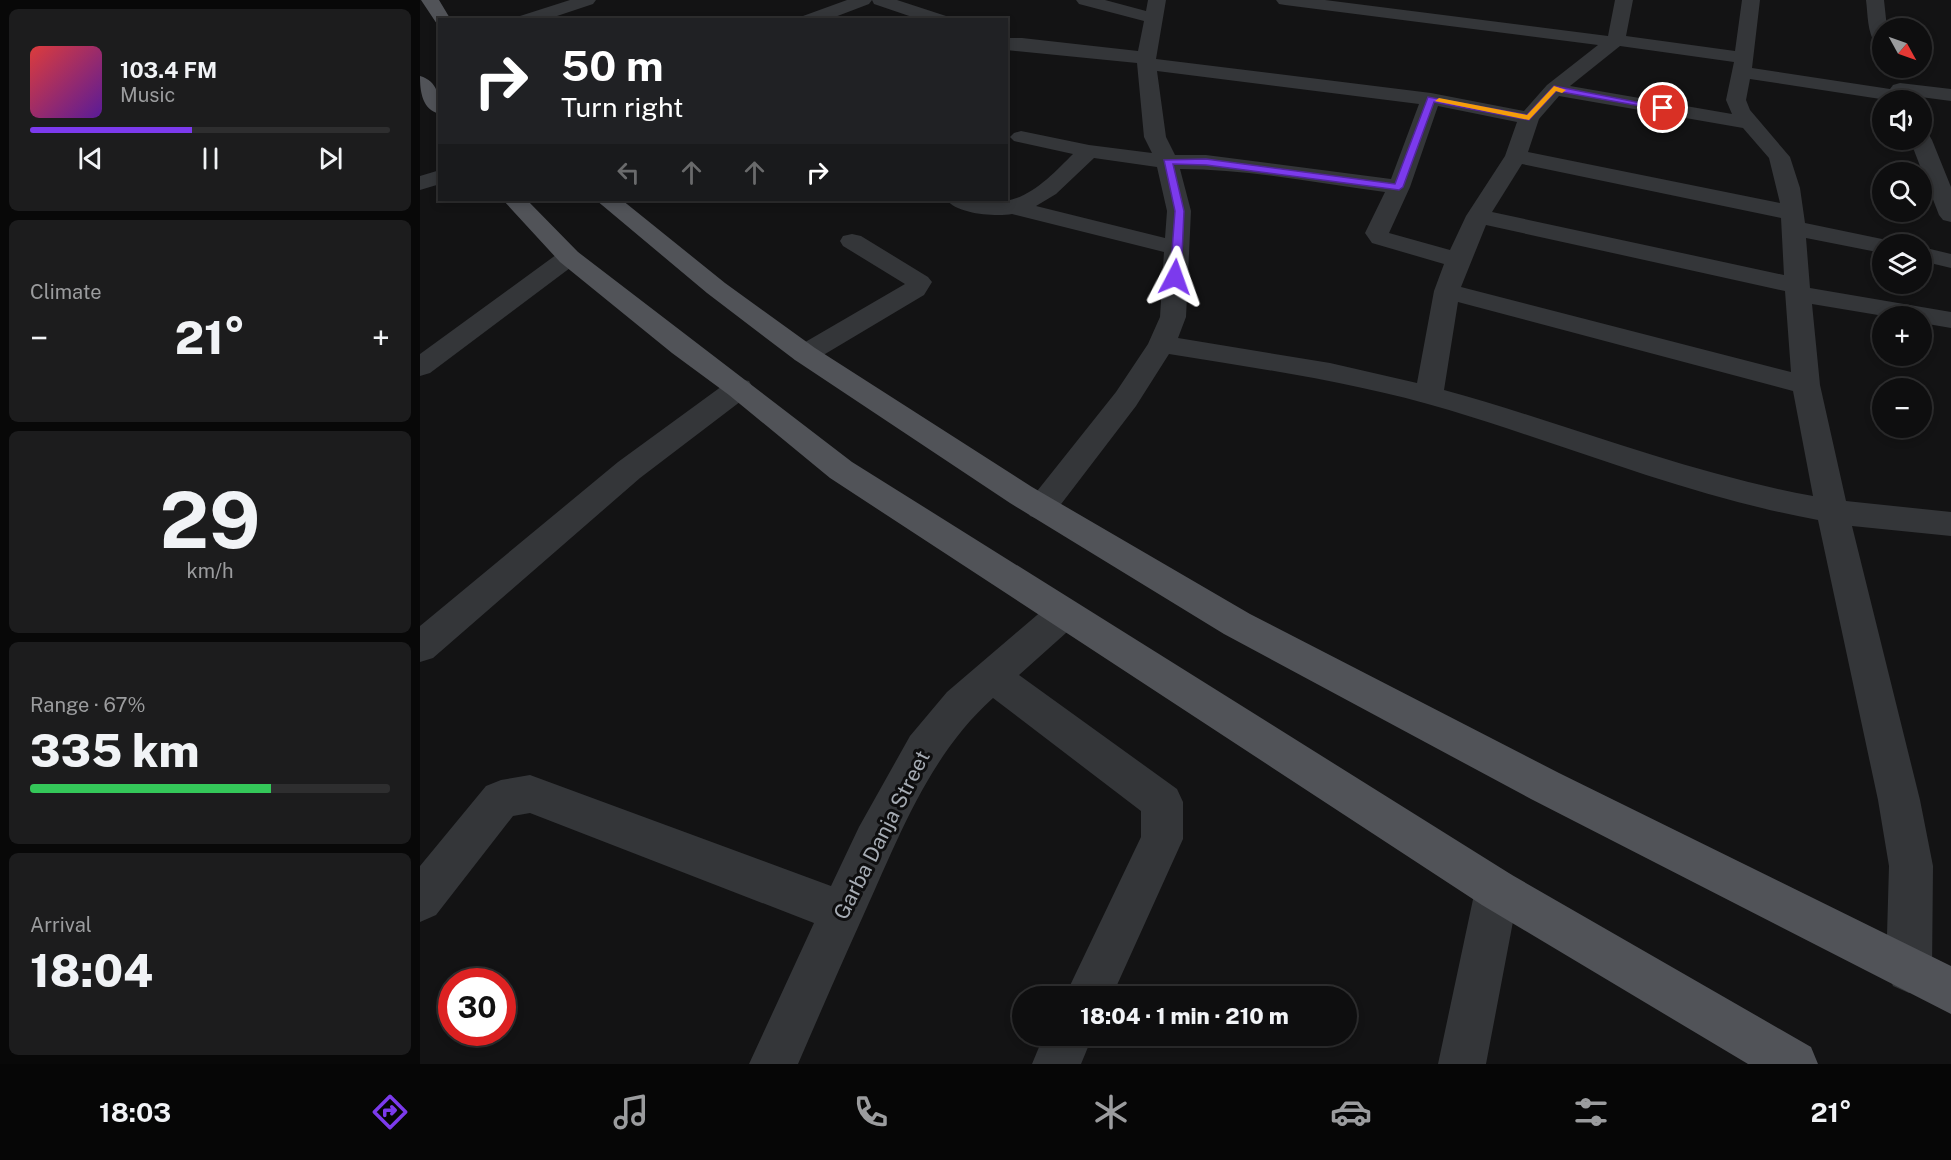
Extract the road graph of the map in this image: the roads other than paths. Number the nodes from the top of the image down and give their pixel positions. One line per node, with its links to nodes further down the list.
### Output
1 (430, 0): 11 (main road)
2 (587, 0): 12 (street)
3 (863, 0): 13 (street)
4 (880, 0): 14 (street)
5 (1085, 0): 10 (street)
6 (1285, 0): 16 (street)
7 (1624, 0): 16 (street)
8 (1751, 0): 19 (street)
9 (1875, 0): 15 (street)
10 (1154, 9): 18 (street)
11 (442, 18)
12 (532, 18)
13 (814, 18)
14 (934, 18)
15 (1877, 18)
16 (1615, 41): 19 (street); 21 (street)
17 (1009, 43): 18 (street)
18 (1146, 61): 25 (street); 33 (street)
19 (1743, 65): 22 (street); 28 (street)
20 (420, 81): 26 (main road)
21 (1554, 89): 27 (street); 28 (street)
22 (1872, 90)
23 (1932, 95): 24 (street)
24 (1951, 95)
25 (1431, 99): 27 (street); 36 (street)
26 (438, 105)
27 (1529, 118): 32 (street)
28 (1751, 123): 43 (street)
29 (1021, 136): 31 (street)
30 (1925, 150): 41 (street)
31 (1089, 151): 33 (street); 40 (street)
32 (1516, 156): 42 (street); 43 (street)
33 (1167, 162): 36 (street); 46 (street)
34 (438, 178): 35 (street)
35 (420, 183)
36 (1399, 187): 49 (street)
37 (516, 201): 48 (main road)
38 (609, 201): 55 (main road)
39 (964, 201): 40 (street)
40 (1012, 207): 46 (street)
41 (1951, 215)
42 (1478, 216): 49 (street); 51 (street)
43 (1793, 220): 45 (street); 51 (street)
44 (852, 241): 55 (street)
45 (1872, 243)
46 (1177, 248): 54 (street)
47 (1932, 256): 50 (street)
48 (569, 257): 56 (street); 58 (main road)
49 (1458, 260): 52 (street)
50 (1951, 261)
51 (1797, 290): 53 (street); 57 (street)
52 (1447, 291): 57 (street); 59 (street)
53 (1951, 320)
54 (1162, 344): 59 (street); 60 (street)
55 (805, 354): 60 (main road)
56 (420, 367)
57 (1806, 385): 61 (street)
58 (739, 388): 63 (main road); 64 (street)
59 (1429, 395): 61 (street)
60 (1041, 508): 69 (main road)
61 (1832, 510): 62 (street); 69 (street)
62 (1951, 524)
63 (1063, 614): 65 (street, Garba Danja Street); 66 (main road)
64 (423, 640)
65 (992, 676): 68 (street, Garba Danja Street); 70 (street)
66 (1497, 890): 75 (street); 76 (main road)
67 (420, 900): 68 (street)
68 (842, 912): 73 (street, Garba Danja Street)
69 (1909, 970): 71 (main road)
70 (1093, 986)
71 (1951, 991)
72 (1064, 1046): 74 (street)
73 (773, 1064)
74 (1056, 1064)
75 (1462, 1064)
76 (1794, 1064)

